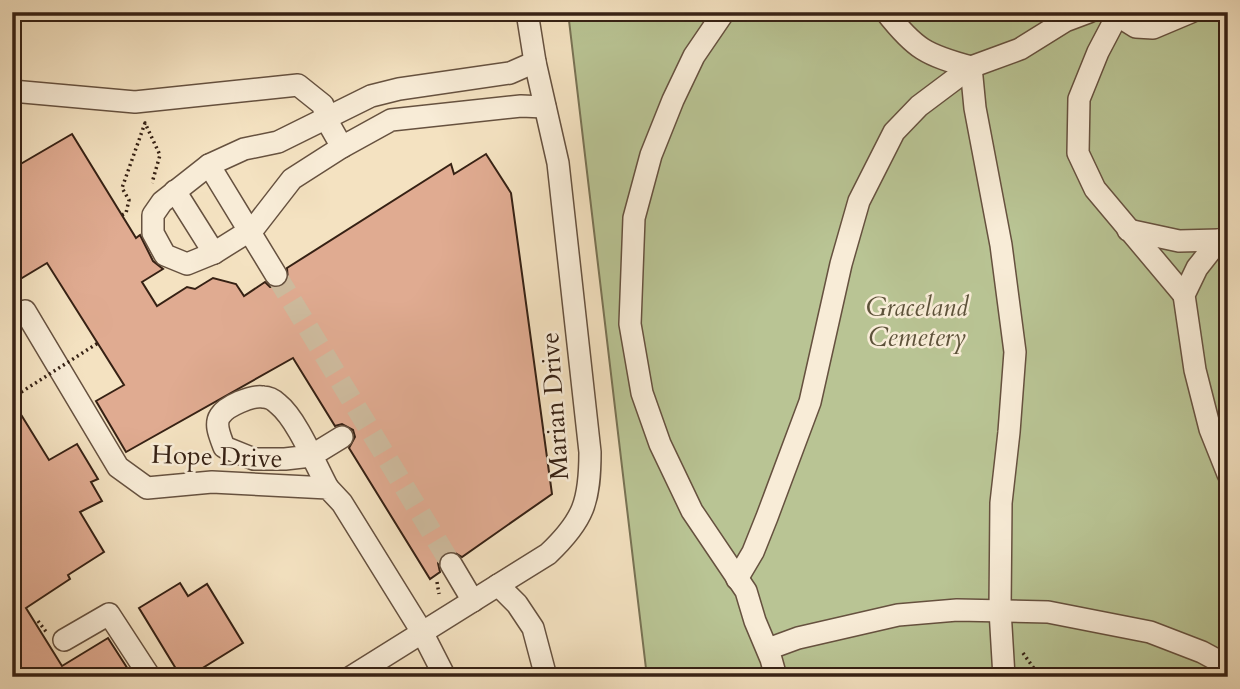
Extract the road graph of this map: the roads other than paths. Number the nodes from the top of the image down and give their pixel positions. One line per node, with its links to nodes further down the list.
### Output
1 (527, 12): 7 (lane, Marian Drive)
2 (724, 12): 26 (lane)
3 (886, 12): 8 (lane)
4 (1089, 12): 8 (lane)
5 (1191, 12): 6 (lane)
6 (1116, 13): 15 (lane)
7 (535, 62): 10 (lane, Marian Drive); 11 (lane)
8 (971, 67): 26 (lane); 29 (lane)
9 (12, 91): 11 (lane)
10 (545, 107): 12 (lane); 27 (lane, Marian Drive)
11 (326, 119): 12 (lane); 13 (lane)
12 (342, 146): 16 (lane)
13 (209, 165): 14 (lane); 16 (lane)
14 (176, 191): 18 (lane); 18 (lane)
15 (1128, 230): 17 (lane); 20 (lane)
16 (249, 232): 18 (lane); 19 (lane)
17 (1224, 239): 20 (lane)
18 (214, 253)
19 (276, 275)
20 (1184, 295): 23 (lane)
21 (25, 311): 24 (lane, Hope Drive)
22 (342, 437): 24 (lane)
23 (1228, 474)
24 (328, 488): 30 (lane)
25 (443, 570): 28 (lane)
26 (737, 579): 32 (lane)
27 (498, 585): 28 (lane, Marian Drive); 37 (lane)
28 (473, 601): 30 (lane, Marian Drive)
29 (1000, 610): 32 (lane); 33 (lane); 39 (lane)
30 (422, 632): 35 (lane, Marian Drive); 36 (lane)
31 (65, 640): 34 (lane)
32 (768, 649): 38 (lane)
33 (1228, 666)
34 (150, 677)
35 (351, 677)
36 (445, 677)
37 (546, 677)
38 (776, 677)
39 (1004, 677)

